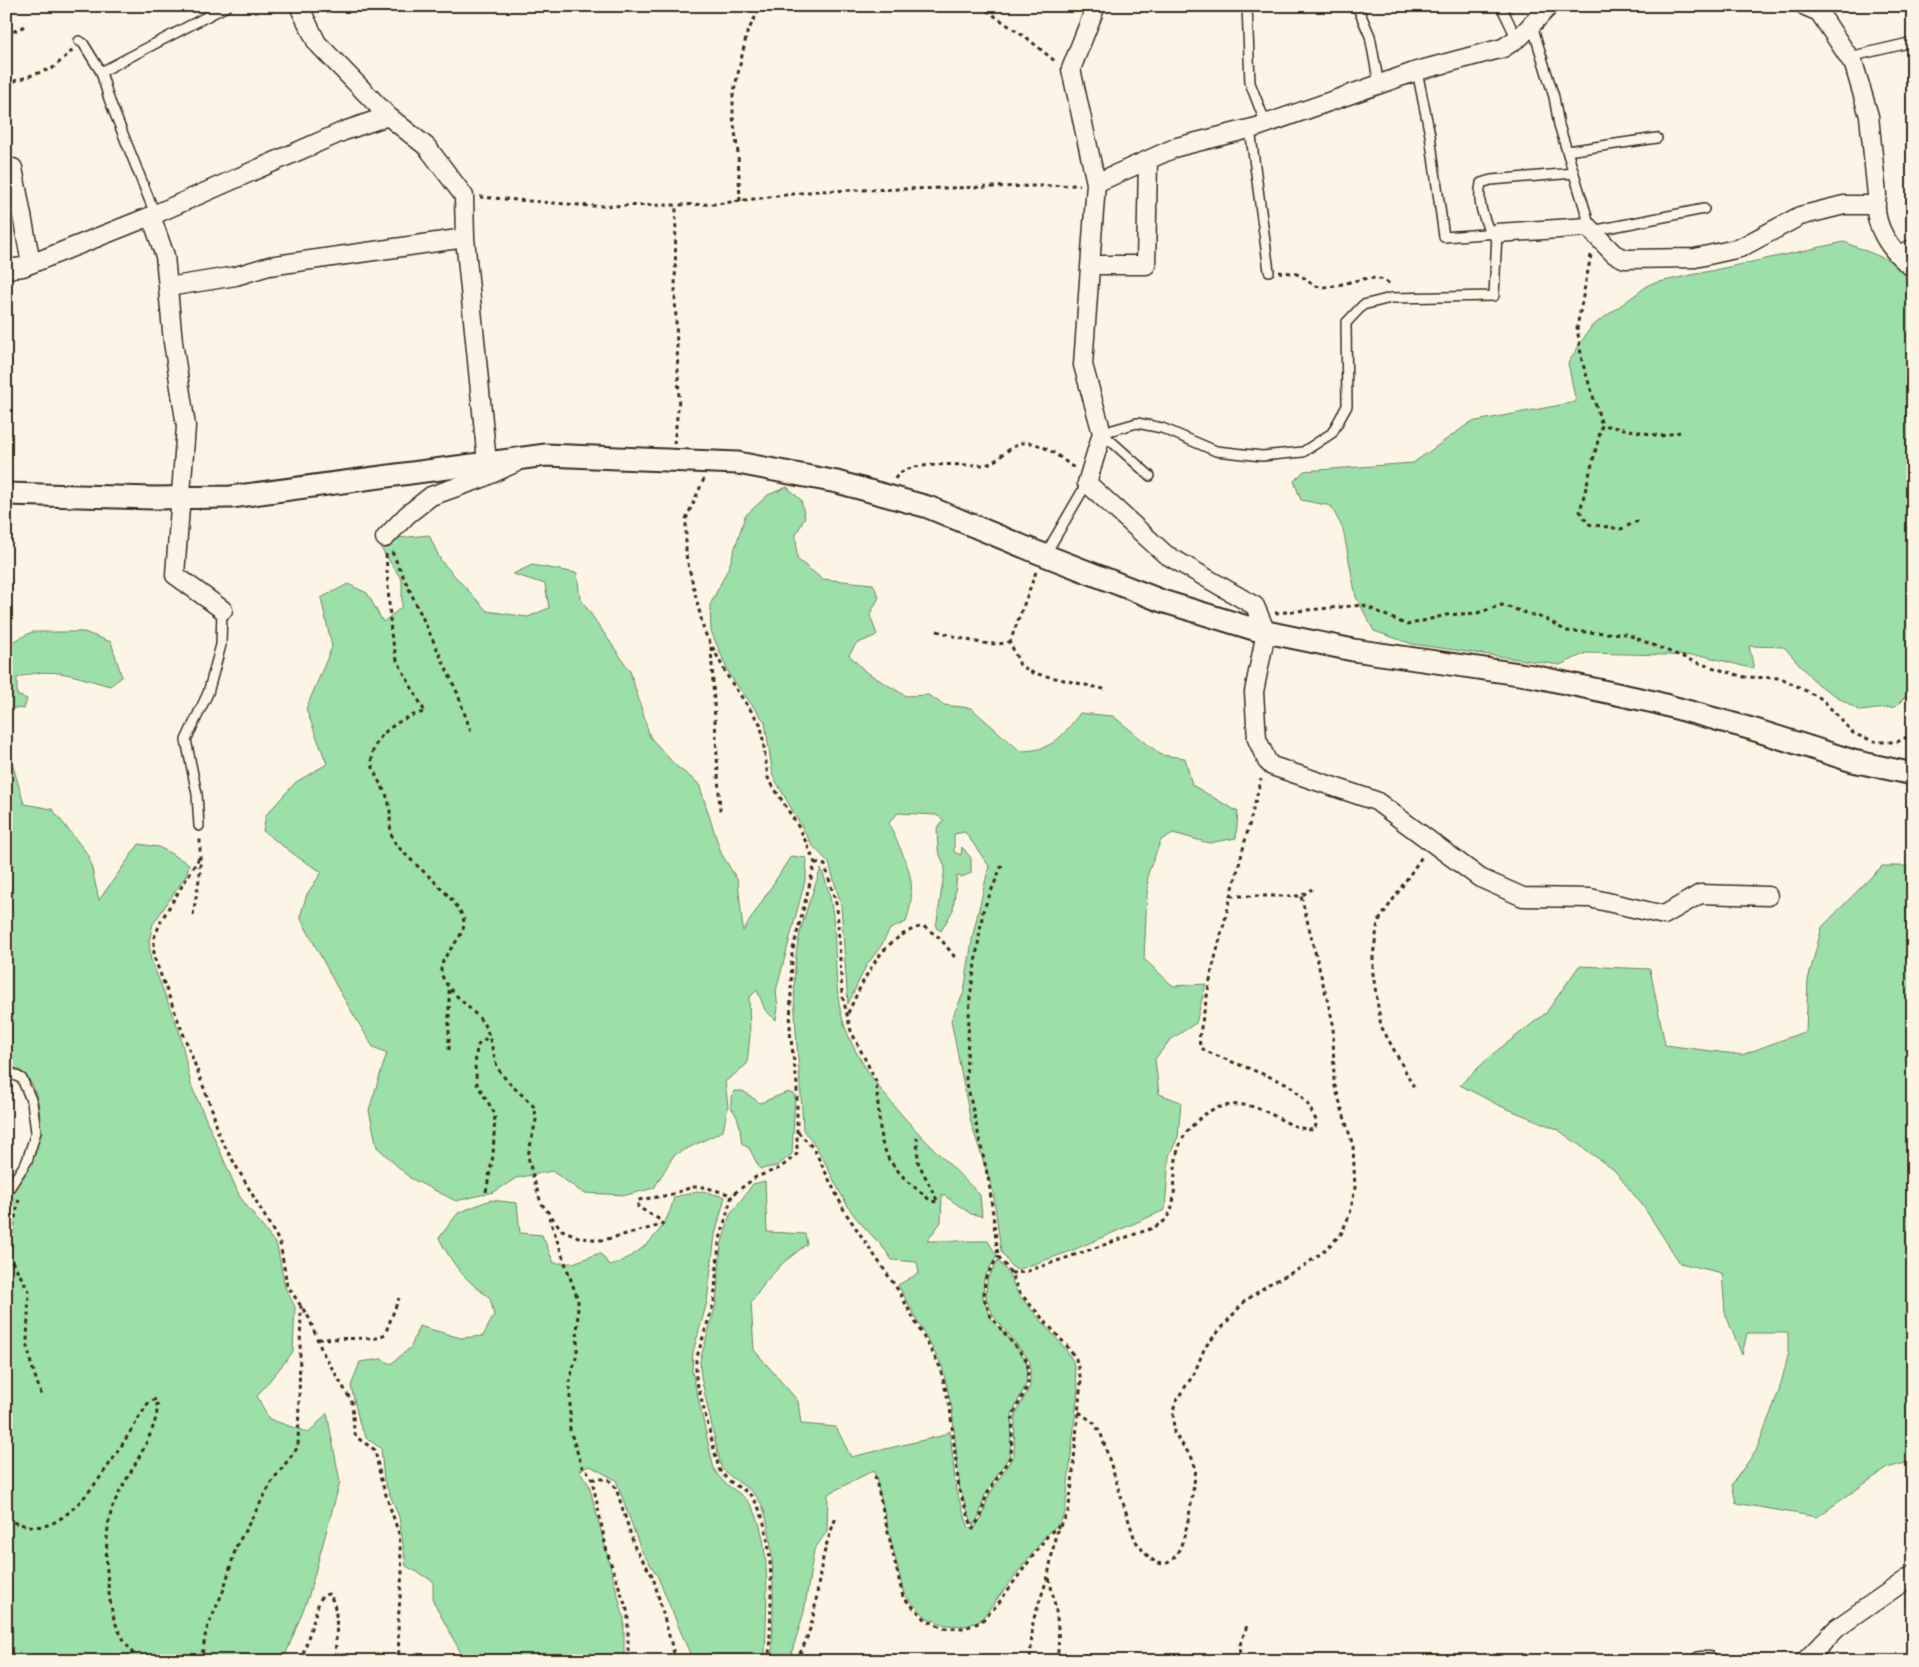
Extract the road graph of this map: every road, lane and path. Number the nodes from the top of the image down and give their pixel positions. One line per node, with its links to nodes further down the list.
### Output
1 (227, 6): 18 (lane)
2 (762, 6): 32 (path)
3 (980, 6): 20 (path)
4 (1096, 6): 20 (street)
5 (1247, 6): 24 (lane)
6 (1357, 6): 22 (lane)
7 (1500, 6): 14 (lane)
8 (1549, 6): 11 (street)
9 (1806, 6): 17 (street)
10 (294, 7): 23 (street)
11 (1532, 25): 14 (street); 26 (lane)
12 (25, 26): 13 (path)
13 (6, 35)
14 (1517, 39): 19 (street)
15 (79, 41): 18 (lane); 21 (path)
16 (1913, 42): 17 (lane)
17 (1849, 57): 34 (street)
18 (101, 72): 36 (lane)
19 (1417, 72): 22 (street); 38 (lane)
20 (1073, 77): 30 (street)
21 (6, 84)
22 (1379, 85): 24 (street)
23 (388, 116): 31 (street); 36 (street)
24 (1258, 127): 27 (street); 46 (lane)
25 (1657, 138): 26 (lane)
26 (1567, 151): 29 (lane)
27 (1148, 160): 30 (street); 43 (street)
28 (13, 168): 42 (street)
29 (1574, 173): 37 (lane); 38 (lane)
30 (1096, 184): 32 (path); 43 (street)
31 (464, 196): 33 (path); 39 (street)
32 (740, 201): 33 (path)
33 (676, 206): 52 (path)
34 (1875, 206): 37 (street); 41 (street)
35 (1704, 209): 37 (lane)
36 (153, 215): 42 (street); 47 (street)
37 (1592, 231): 38 (street); 49 (path)
38 (1494, 233): 48 (lane)
39 (465, 238): 47 (street); 54 (street)
40 (1913, 244): 41 (lane)
41 (1896, 251): 44 (street)
42 (31, 264): 45 (street)
43 (1091, 265): 51 (street)
44 (1913, 268)
45 (6, 269)
46 (1269, 271): 48 (path)
47 (168, 287): 60 (street)
48 (1394, 298): 51 (lane)
49 (1602, 425): 50 (path); 61 (path)
50 (1680, 432)
51 (1102, 433): 56 (lane); 57 (street)
52 (674, 444)
53 (529, 457): 54 (street); 55 (street); 62 (street)
54 (487, 462): 60 (street)
55 (709, 462): 59 (street); 68 (path)
56 (1150, 476)
57 (1088, 480): 59 (path); 63 (lane); 65 (street)
58 (6, 494): 60 (street)
59 (889, 496): 63 (street)
60 (179, 498): 64 (street)
61 (1638, 521)
62 (385, 538): 71 (path); 86 (path)
63 (1044, 555): 65 (street); 67 (path)
64 (222, 610): 75 (lane)
65 (1262, 624): 70 (path); 72 (street); 73 (street)
66 (937, 631): 67 (path)
67 (1010, 642): 69 (path)
68 (711, 645): 74 (path); 78 (path)
69 (1108, 690)
70 (1913, 734)
71 (472, 735)
72 (1270, 764): 76 (street); 81 (path)
73 (1913, 774)
74 (720, 811)
75 (199, 826): 77 (path)
76 (1432, 842): 83 (street); 91 (path)
77 (199, 858): 84 (path); 102 (path)
78 (815, 862): 87 (path); 92 (path)
79 (1002, 865): 99 (path)
80 (1312, 889): 82 (path)
81 (1231, 896): 82 (path); 100 (path)
82 (1301, 896): 105 (path)
83 (1768, 896)
84 (193, 915)
85 (957, 960): 87 (path)
86 (449, 987): 88 (path); 89 (path)
87 (847, 1014): 93 (path)
88 (489, 1036): 95 (path); 98 (path)
89 (449, 1050)
90 (6, 1070): 94 (lane)
91 (1414, 1086)
92 (798, 1132): 97 (path); 99 (path)
93 (917, 1137)
94 (22, 1168): 96 (lane); 104 (path)
95 (486, 1192)
96 (6, 1193)
97 (732, 1195): 98 (path); 121 (path)
98 (548, 1215): 107 (path)
99 (998, 1256): 100 (path)
100 (1011, 1273): 105 (path)
101 (399, 1298): 103 (path)
102 (301, 1306): 103 (path); 115 (path)
103 (318, 1340): 118 (path)
104 (42, 1397)
105 (1080, 1412): 110 (path)
106 (875, 1476): 110 (path)
107 (592, 1479): 119 (path); 120 (path)
108 (836, 1517): 122 (path)
109 (6, 1519): 114 (path)
110 (1062, 1524): 111 (path)
111 (1048, 1576): 123 (path); 124 (path)
112 (1913, 1576): 128 (street)
113 (1248, 1623): 125 (path)
114 (139, 1661)
115 (201, 1661)
116 (301, 1661): 117 (path)
117 (335, 1661)
118 (399, 1661)
119 (628, 1661)
120 (676, 1661)
121 (769, 1661)
122 (796, 1661)
123 (1030, 1661)
124 (1057, 1661)
125 (1239, 1661)
126 (1700, 1661): 127 (street)
127 (1709, 1661)
128 (1805, 1661)

